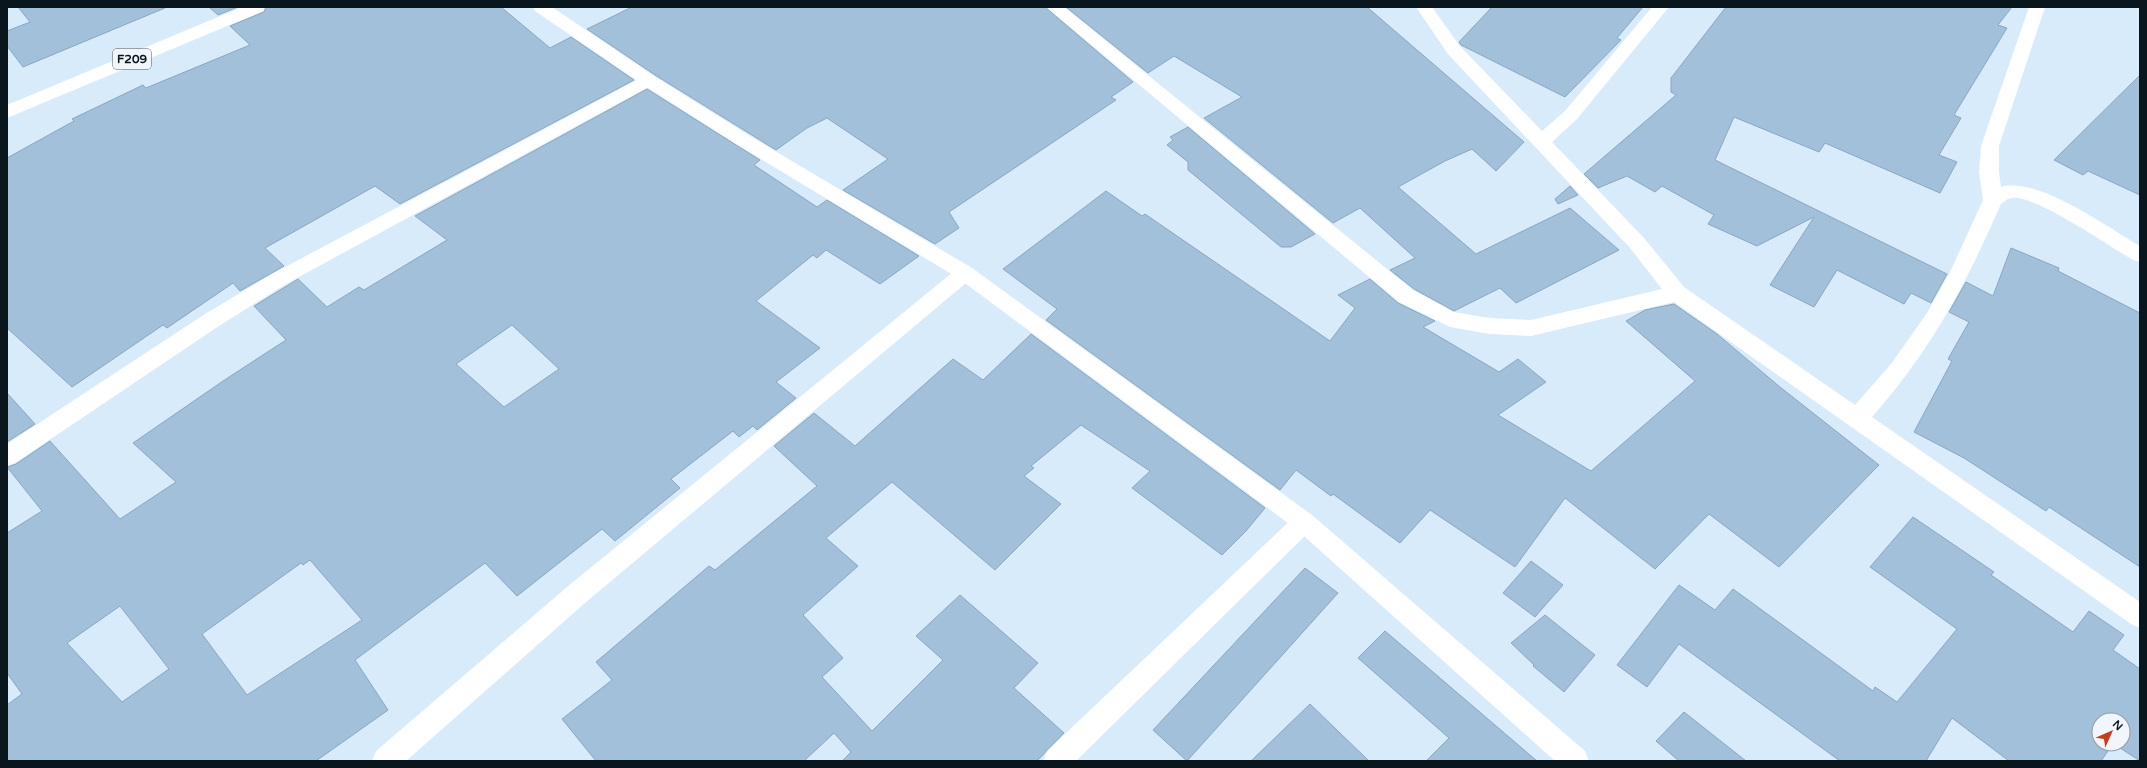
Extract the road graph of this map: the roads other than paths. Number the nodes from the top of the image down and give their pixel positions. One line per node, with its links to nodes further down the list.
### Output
1 (257, 7): 8 (street, F209)
2 (541, 7): 7 (street)
3 (1054, 7): 13 (street)
4 (1424, 7): 9 (street)
5 (1661, 7): 9 (street)
6 (2037, 7): 10 (street)
7 (648, 80): 12 (street); 15 (street)
8 (7, 112)
9 (1541, 142): 13 (street)
10 (1993, 200): 11 (street); 14 (street)
11 (2140, 255)
12 (965, 273): 16 (street); 18 (street)
13 (1677, 293): 14 (street)
14 (1858, 418): 17 (street)
15 (7, 456)
16 (1304, 522): 19 (street); 20 (street)
17 (2140, 616)
18 (386, 761)
19 (1057, 761)
20 (1575, 761)

